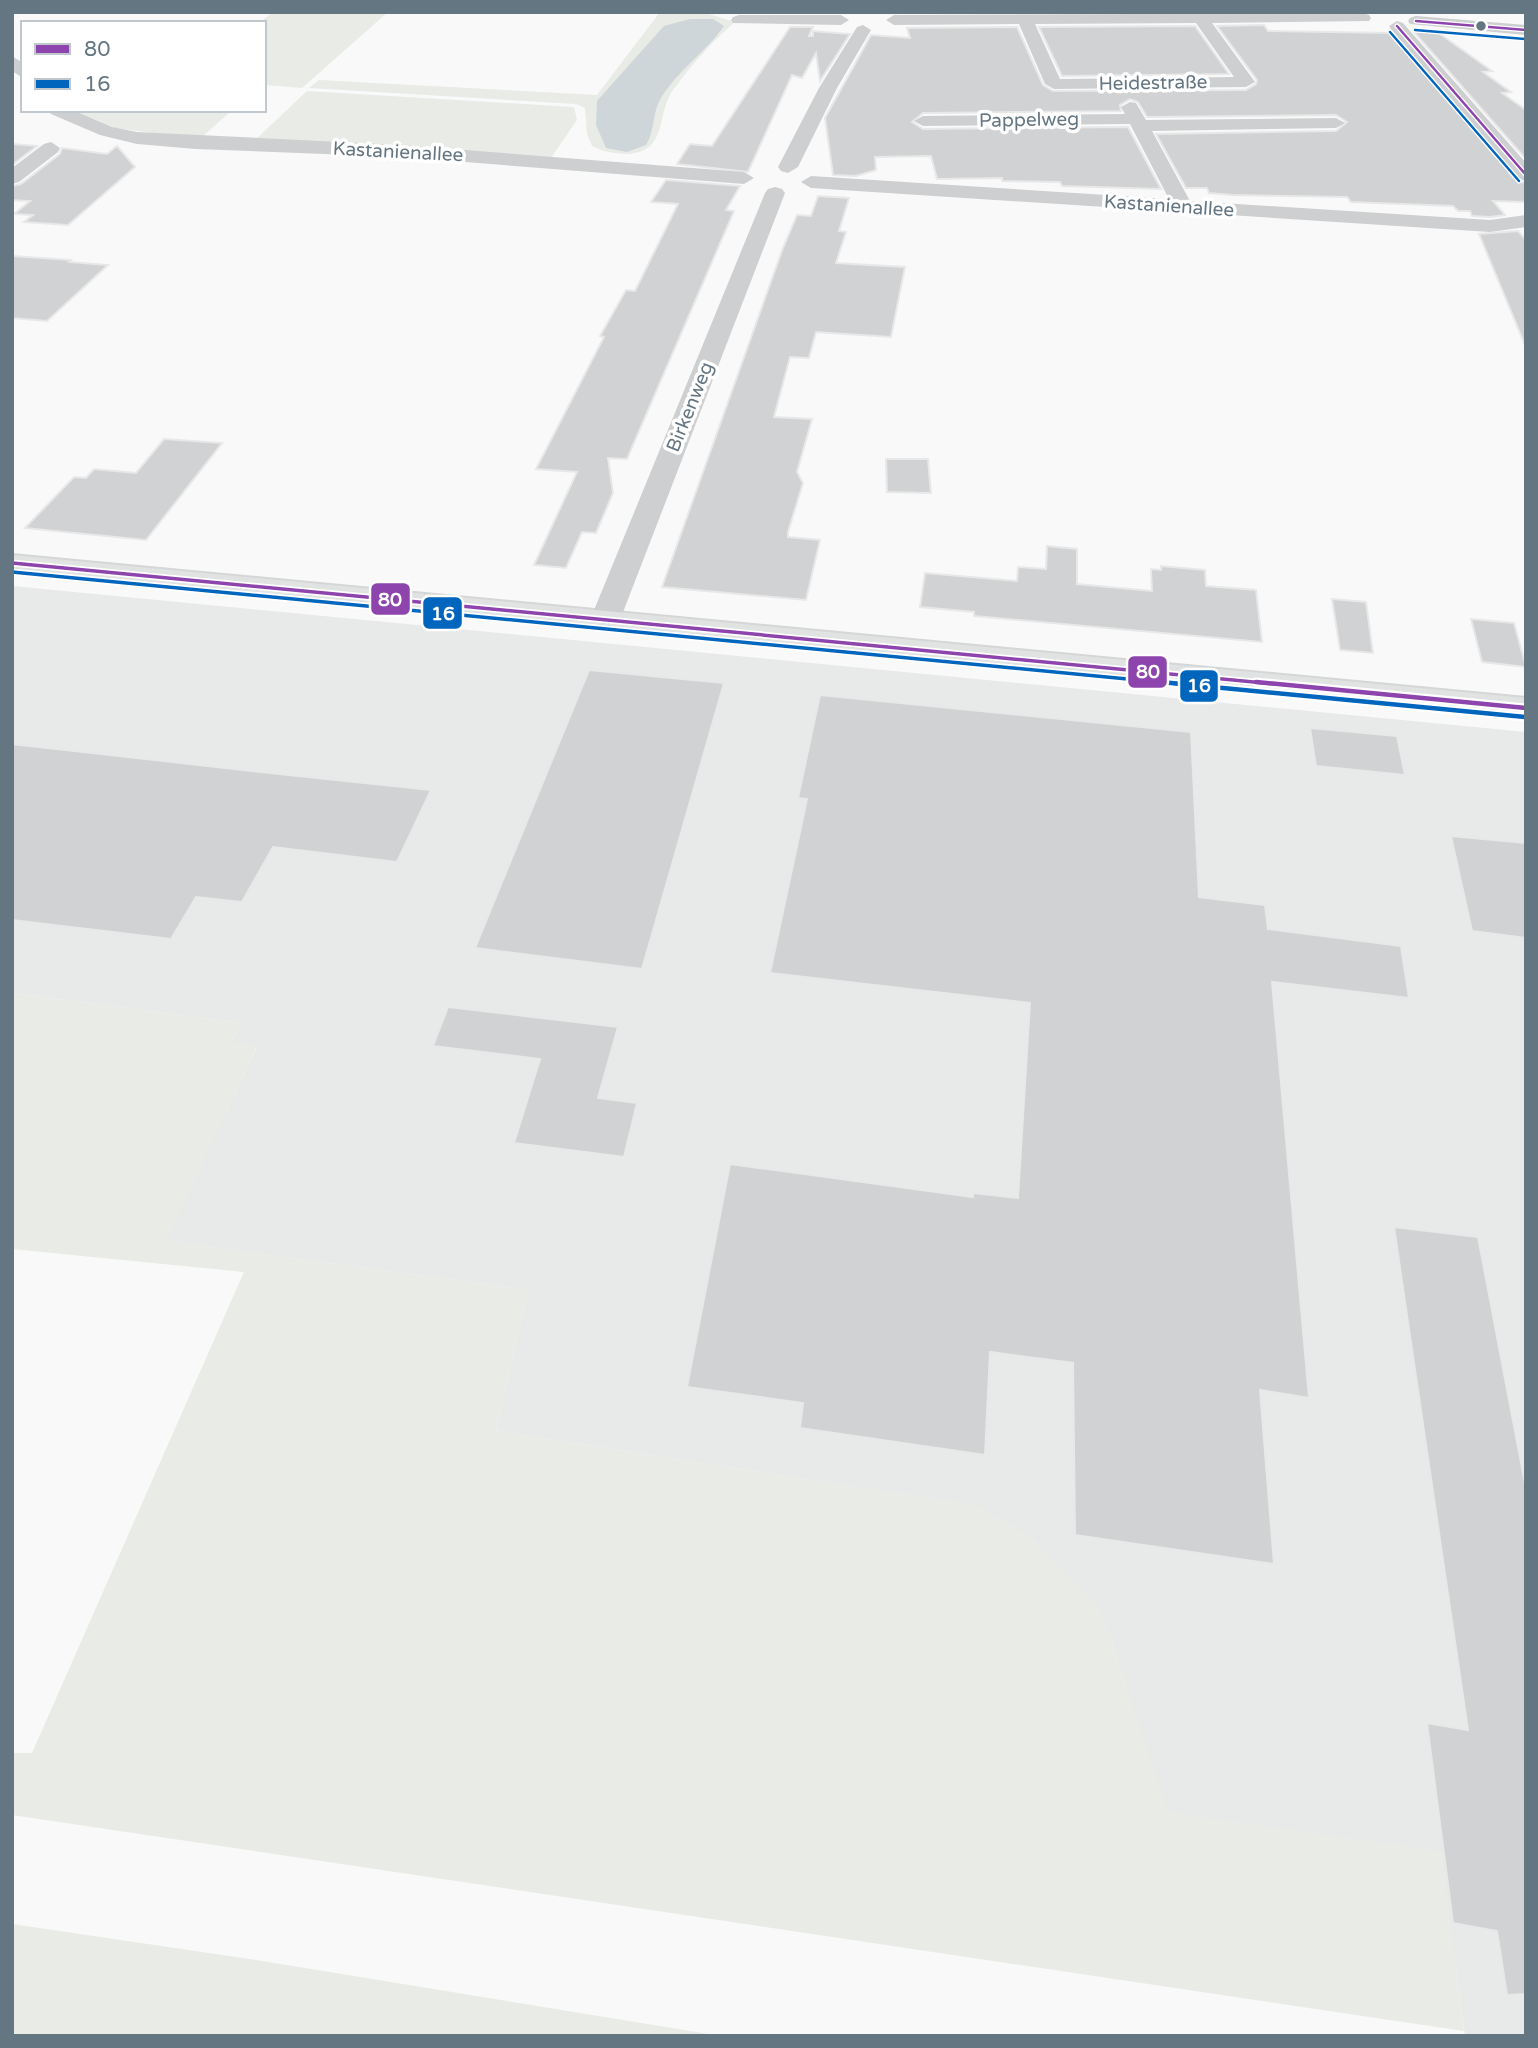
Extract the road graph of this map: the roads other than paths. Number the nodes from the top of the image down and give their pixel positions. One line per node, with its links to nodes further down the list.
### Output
1 (1290, 15): 2 (street); 4 (street)
2 (1365, 15): 7 (street)
3 (1068, 16): 4 (street); 6 (street)
4 (1200, 19): 10 (street, Heidestraße)
5 (739, 20): 8 (street)
6 (1025, 20): 8 (street); 10 (street, Heidestraße)
7 (1405, 20): 9 (street); 17 (street)
8 (861, 21): 16 (street)
9 (1526, 30)
10 (1119, 83): 13 (street)
11 (62, 112): 16 (street, Kastanienallee)
12 (923, 121): 13 (street, Pappelweg)
13 (1138, 122): 14 (street, Pappelweg); 22 (street)
14 (1336, 123)
15 (51, 148): 18 (street)
16 (765, 170): 19 (street, Kastanienallee); 20 (street, Kastanienallee)
17 (1526, 175)
18 (12, 178)
19 (811, 182): 20 (street, Kastanienallee); 22 (street, Kastanienallee)
20 (775, 193): 25 (street, Birkenweg)
21 (1526, 205): 23 (street, Kastanienallee)
22 (1184, 207): 23 (street, Kastanienallee)
23 (1526, 219)
24 (12, 563): 25 (street)
25 (605, 621): 26 (street)
26 (1526, 708)

